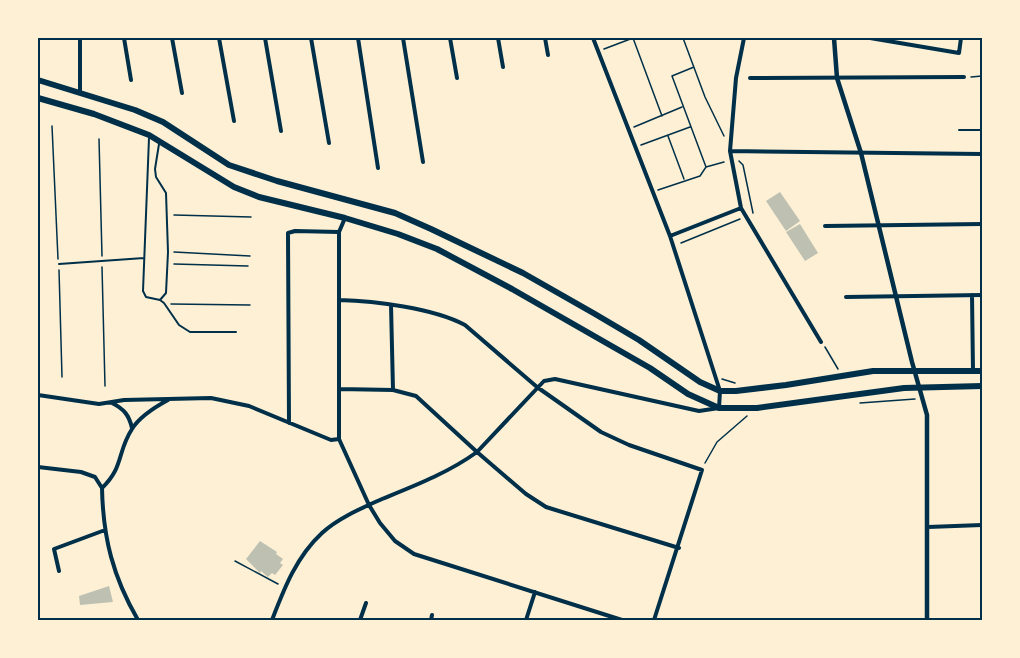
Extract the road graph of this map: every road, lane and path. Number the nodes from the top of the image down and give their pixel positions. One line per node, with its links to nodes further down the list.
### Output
1 (80, 38): 30 (street)
2 (124, 38): 29 (street)
3 (172, 38): 31 (street)
4 (219, 38): 35 (street)
5 (265, 38): 41 (street)
6 (311, 38): 46 (street)
7 (358, 38): 54 (street)
8 (403, 38): 52 (street)
9 (450, 38): 25 (street)
10 (498, 38): 21 (street)
11 (545, 38): 20 (street)
12 (593, 38): 19 (street)
13 (634, 38): 19 (path); 34 (path)
14 (683, 38): 22 (path)
15 (744, 38): 48 (street)
16 (834, 38): 27 (street)
17 (870, 38): 18 (street)
18 (961, 38)
19 (598, 50): 38 (street)
20 (548, 55)
21 (503, 67)
22 (694, 67): 33 (path); 48 (path)
23 (982, 76): 24 (path)
24 (964, 77): 27 (street)
25 (457, 78)
26 (750, 78): 27 (street)
27 (837, 78): 49 (street)
28 (38, 80): 30 (main road)
29 (131, 80)
30 (80, 93): 95 (main road)
31 (182, 93)
32 (38, 98): 42 (main road)
33 (683, 107): 34 (path); 37 (path)
34 (662, 116): 38 (path)
35 (234, 121)
36 (52, 126): 70 (path)
37 (691, 126): 43 (path); 53 (path)
38 (628, 129): 47 (street)
39 (958, 130): 40 (lane)
40 (982, 130)
41 (281, 131)
42 (149, 135): 45 (main road); 68 (lane)
43 (667, 135): 47 (path); 55 (path)
44 (99, 139): 69 (path)
45 (160, 140): 58 (lane); 60 (main road)
46 (328, 143)
47 (635, 147): 56 (street)
48 (730, 151): 49 (street); 51 (street)
49 (861, 153): 50 (street); 62 (street)
50 (982, 154)
51 (731, 160): 53 (path); 57 (street)
52 (423, 162)
53 (706, 167): 55 (path)
54 (378, 168)
55 (685, 181): 56 (path)
56 (652, 192): 65 (street)
57 (741, 208): 65 (street); 83 (street)
58 (167, 215): 59 (path); 66 (lane)
59 (251, 217)
60 (345, 218): 64 (street); 99 (main road)
61 (982, 224): 62 (street)
62 (878, 225): 63 (street); 76 (street)
63 (825, 226)
64 (339, 232): 78 (street); 101 (street)
65 (670, 236): 95 (street)
66 (168, 252): 67 (path); 71 (lane)
67 (250, 256)
68 (144, 258): 69 (lane); 77 (lane)
69 (102, 260): 70 (lane); 89 (path)
70 (59, 264): 88 (path)
71 (167, 264): 72 (path); 77 (lane)
72 (248, 266)
73 (982, 295): 74 (street)
74 (972, 296): 76 (street); 86 (street)
75 (846, 297): 76 (street)
76 (897, 297): 85 (street)
77 (160, 300): 79 (lane)
78 (339, 300): 81 (street); 93 (street)
79 (164, 303): 80 (path); 82 (lane)
80 (250, 305)
81 (391, 305): 91 (street); 94 (street)
82 (236, 332)
83 (821, 342): 84 (path)
84 (840, 370)
85 (914, 371): 86 (main road); 92 (street); 95 (main road)
86 (973, 371): 87 (main road)
87 (982, 371)
88 (62, 377)
89 (105, 386)
90 (982, 386): 92 (main road)
91 (537, 387): 99 (street); 104 (street); 106 (street)
92 (919, 388): 99 (main road); 110 (street)
93 (339, 389): 94 (street); 103 (street)
94 (393, 390): 104 (street)
95 (720, 391): 99 (street)
96 (38, 395): 98 (street)
97 (170, 399): 98 (street); 101 (street); 102 (street)
98 (111, 402): 102 (street)
99 (719, 408)
100 (753, 411): 106 (path)
101 (289, 423): 103 (street)
102 (132, 428): 107 (street)
103 (339, 439): 108 (street)
104 (477, 452): 108 (street); 112 (street)
105 (38, 467): 107 (street)
106 (702, 470): 112 (street)
107 (102, 488): 111 (street)
108 (369, 505): 115 (street); 116 (street)
109 (982, 525): 110 (street)
110 (928, 526): 126 (street)
111 (105, 530): 114 (street); 119 (street)
112 (679, 548): 125 (street)
113 (235, 561): 115 (path)
114 (59, 571)
115 (284, 587): 120 (street)
116 (535, 592): 123 (street); 124 (street)
117 (366, 603): 121 (street)
118 (432, 615): 122 (street)
119 (138, 621)
120 (272, 621)
121 (360, 621)
122 (431, 621)
123 (526, 621)
124 (622, 621)
125 (654, 621)
126 (927, 621)

